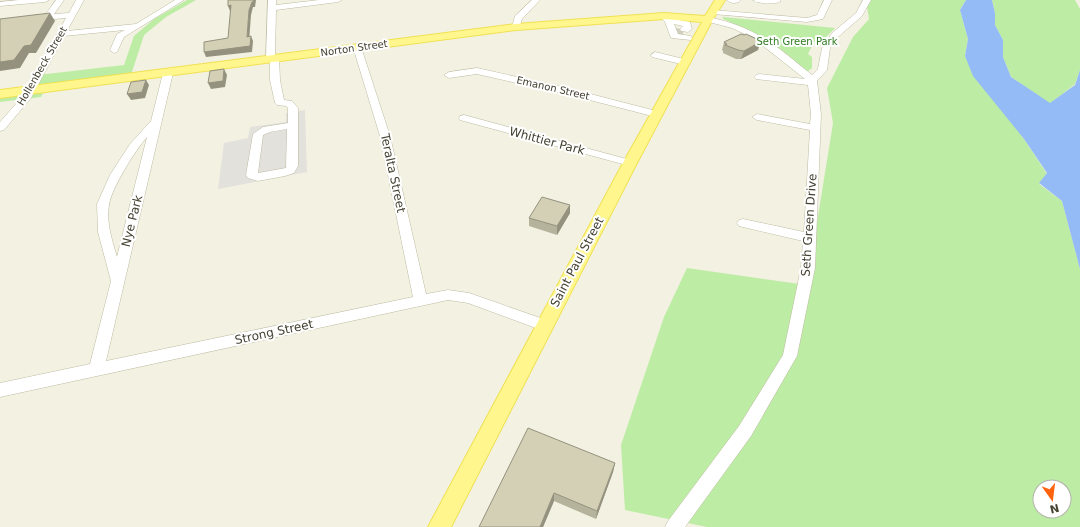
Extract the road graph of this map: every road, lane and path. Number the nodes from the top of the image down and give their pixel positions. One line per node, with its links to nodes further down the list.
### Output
1 (45, 0): 14 (street)
2 (60, 0): 18 (street)
3 (80, 0): 16 (street, Hollenbeck Street)
4 (180, 0): 20 (street)
5 (338, 0): 15 (street)
6 (536, 0): 21 (street)
7 (720, 0): 17 (main road, Saint Paul Street)
8 (731, 0): 9 (street)
9 (737, 0)
10 (757, 0): 13 (street)
11 (828, 0): 17 (street)
12 (867, 0): 33 (street)
13 (777, 1)
14 (0, 4)
15 (272, 4): 28 (street)
16 (72, 15): 18 (street); 24 (street, Hollenbeck Street)
17 (710, 15): 22 (main road, Norton Street); 23 (main road, Saint Paul Street); 33 (street)
18 (48, 17): 19 (street)
19 (0, 22)
20 (138, 26): 24 (street); 26 (street)
21 (516, 27): 22 (main road, Norton Street); 25 (main road, Norton Street)
22 (671, 27): 23 (street); 23 (street)
23 (689, 33): 29 (main road, Saint Paul Street)
24 (61, 34): 34 (street, Hollenbeck Street)
25 (357, 47): 28 (main road, Norton Street); 47 (street, Teralta Street)
26 (114, 50)
27 (655, 55): 29 (street)
28 (272, 59): 30 (main road, Norton Street); 40 (street)
29 (685, 62): 36 (main road, Saint Paul Street)
30 (168, 73): 34 (main road, Norton Street); 39 (street, Nye Park)
31 (449, 75): 36 (street, Emanon Street)
32 (759, 77): 33 (street)
33 (812, 82): 42 (street, Seth Green Drive)
34 (30, 90): 35 (main road, Norton Street); 41 (street, Hollenbeck Street)
35 (0, 94)
36 (656, 114): 43 (main road, Saint Paul Street)
37 (757, 117): 42 (street)
38 (464, 118): 43 (street, Whittier Park)
39 (156, 122): 46 (street, Nye Park); 46 (street)
40 (292, 125): 40 (street)
41 (0, 128)
42 (815, 128): 45 (street, Seth Green Drive)
43 (630, 163): 48 (main road, Saint Paul Street)
44 (743, 223): 45 (street)
45 (810, 238): 52 (street, Seth Green Drive)
46 (117, 282): 49 (street, Nye Park)
47 (420, 300): 48 (street, Strong Street); 49 (street, Strong Street)
48 (544, 325): 51 (main road, Saint Paul Street)
49 (96, 370): 50 (street, Strong Street)
50 (0, 390)
51 (439, 527)
52 (674, 527)

